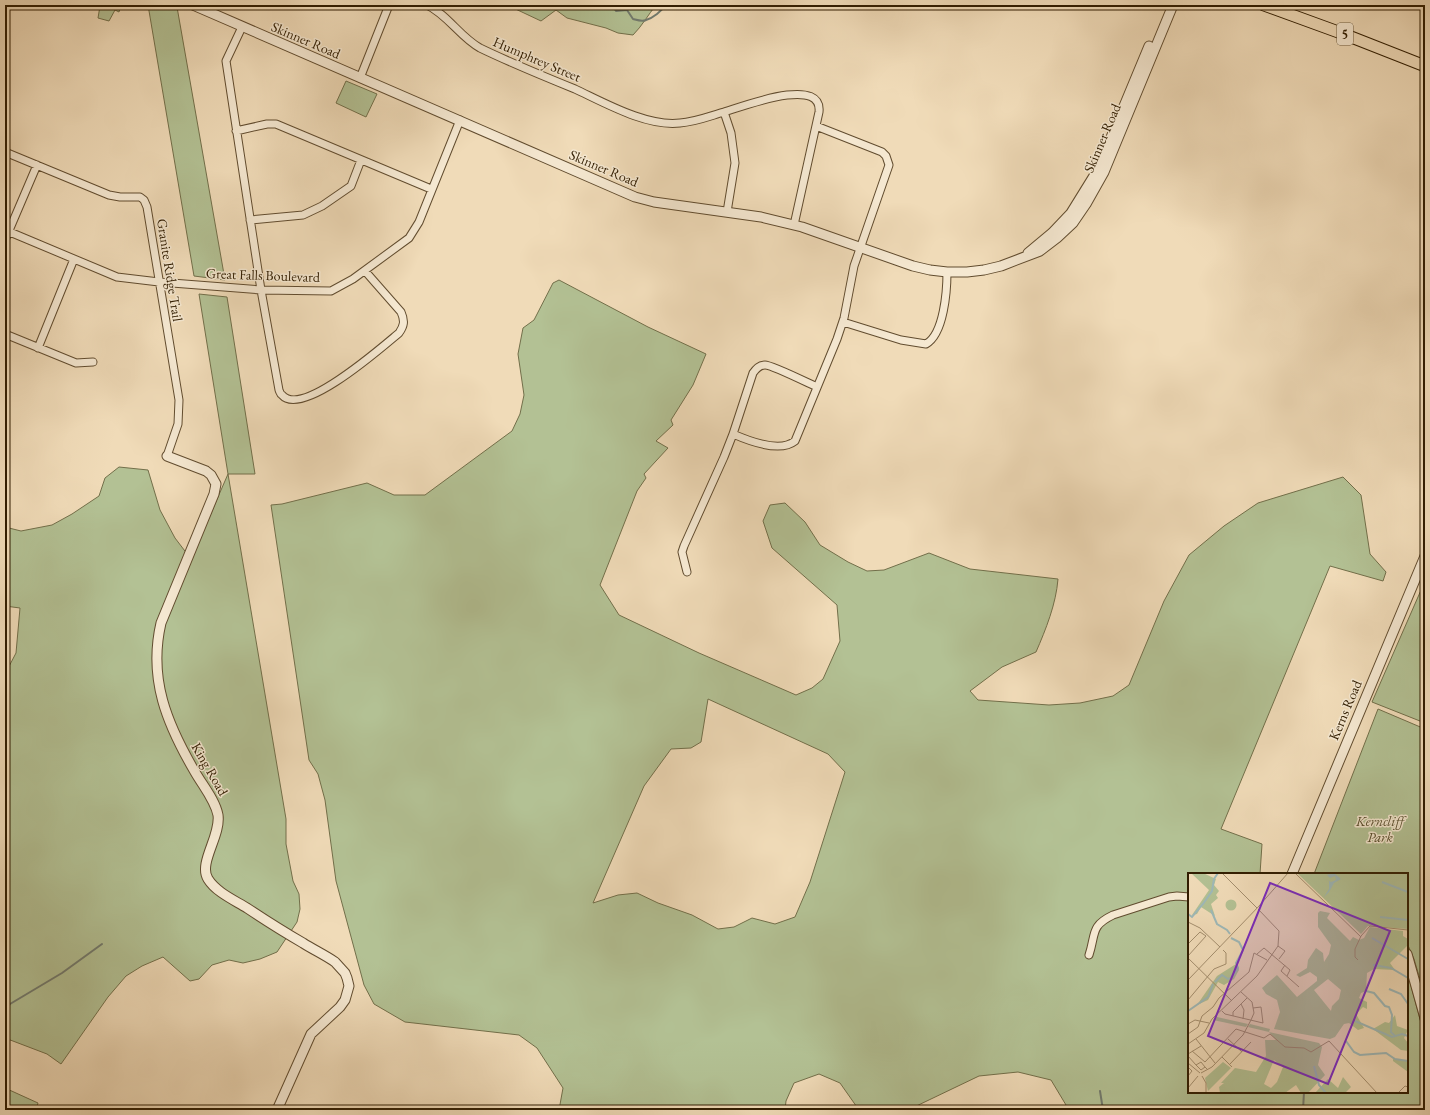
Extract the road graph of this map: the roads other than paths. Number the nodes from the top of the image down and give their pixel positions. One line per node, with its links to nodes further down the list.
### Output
1 (193, 5): 7 (street, Skinner Road)
2 (389, 5): 9 (street)
3 (427, 5): 10 (street, Humphrey Street)
4 (1167, 5): 24 (street, Skinner Road)
5 (1173, 5): 24 (street, Skinner Road)
6 (1264, 5): 8 (main road, 5)
7 (242, 28): 9 (street, Skinner Road); 13 (street)
8 (1425, 66)
9 (360, 78): 11 (street, Skinner Road)
10 (724, 112): 12 (street, Humphrey Street); 18 (street)
11 (460, 120): 17 (street, Great Falls Boulevard); 18 (street, Skinner Road)
12 (816, 126): 20 (street); 23 (street)
13 (236, 131): 15 (street); 19 (street)
14 (5, 152): 16 (street, Granite Ridge Trail)
15 (361, 160): 17 (street); 19 (street)
16 (37, 165): 21 (street); 28 (street, Granite Ridge Trail)
17 (431, 189): 26 (street, Great Falls Boulevard)
18 (727, 212): 20 (street, Skinner Road)
19 (250, 220): 29 (street)
20 (794, 225): 23 (street, Skinner Road)
21 (7, 230): 22 (street); 25 (street, Great Falls Boulevard)
22 (5, 240)
23 (860, 247): 27 (street, Skinner Road); 30 (street)
24 (1024, 256): 27 (street, Skinner Road)
25 (74, 259): 28 (street, Great Falls Boulevard); 32 (street)
26 (365, 271): 29 (street, Great Falls Boulevard); 29 (street)
27 (947, 272): 30 (street)
28 (159, 282): 29 (street, Great Falls Boulevard); 36 (street, Granite Ridge Trail)
29 (261, 290)
30 (843, 322): 34 (street)
31 (5, 334): 32 (street)
32 (38, 348): 33 (street)
33 (93, 362)
34 (817, 387): 35 (street); 35 (street)
35 (732, 434): 38 (street)
36 (167, 456): 44 (street, King Road)
37 (1425, 556): 39 (street, Kerns Road)
38 (687, 572)
39 (1292, 873)
40 (1188, 897): 41 (street)
41 (1089, 955)
42 (1408, 958): 43 (street)
43 (1425, 1018)
44 (277, 1110)

